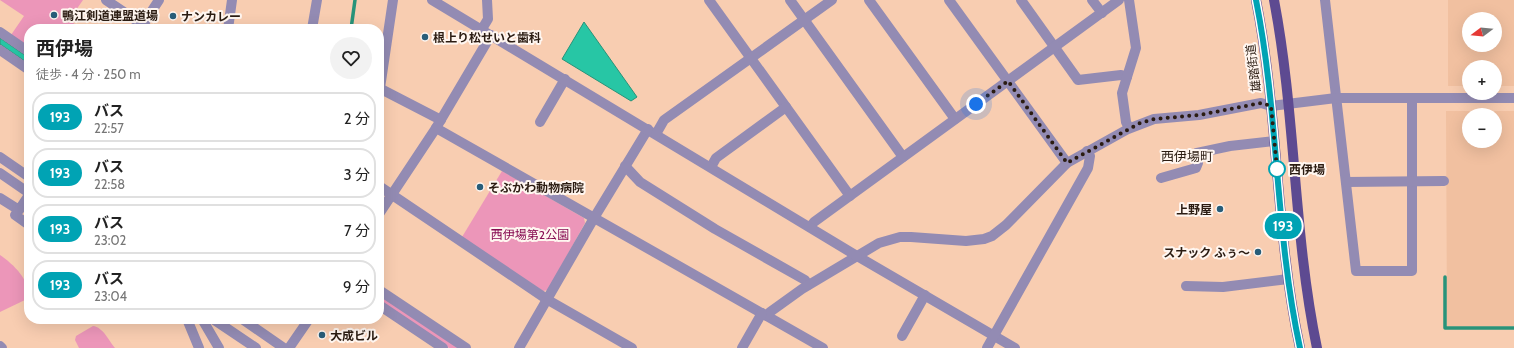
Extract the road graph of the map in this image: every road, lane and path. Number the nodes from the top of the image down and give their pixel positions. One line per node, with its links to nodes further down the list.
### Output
1 (106, 0): 22 (street)
2 (159, 0): 23 (street)
3 (232, 0): 24 (street)
4 (317, 0): 25 (street)
5 (393, 0): 31 (street)
6 (432, 0): 27 (street)
7 (487, 0): 27 (street)
8 (709, 0): 32 (street)
9 (790, 0): 21 (street)
10 (832, 0): 21 (street)
11 (869, 0): 44 (street)
12 (949, 0): 36 (street)
13 (1021, 0): 28 (street)
14 (1092, 0): 20 (street)
15 (1119, 0): 20 (street)
16 (1129, 0): 34 (street)
17 (1256, 0): 42 (main road, 雄踏街道)
18 (1274, 0): 41 (main road)
19 (1325, 0): 38 (street)
20 (1102, 13): 28 (street)
21 (804, 20): 32 (street); 52 (street)
22 (139, 24)
23 (146, 24)
24 (229, 24)
25 (313, 24)
26 (0, 32): 29 (street)
27 (486, 32): 35 (street); 46 (street)
28 (1055, 47): 34 (street); 36 (street)
29 (24, 49)
30 (0, 50): 33 (street)
31 (384, 57)
32 (751, 58): 43 (street); 48 (street)
33 (24, 67)
34 (1127, 77): 47 (street)
35 (565, 79): 45 (street); 48 (street)
36 (1008, 81): 44 (street); 53 (street)
37 (384, 91): 46 (street)
38 (1336, 98): 39 (street); 41 (street); 61 (street)
39 (1412, 98): 40 (street); 59 (street)
40 (1514, 98)
41 (1288, 104): 42 (street); 103 (main road)
42 (1271, 106): 47 (street); 49 (main road, 雄踏街道)
43 (786, 107): 55 (street); 65 (street)
44 (955, 119): 52 (street)
45 (540, 122)
46 (438, 124): 64 (street); 70 (street)
47 (1129, 128): 50 (street)
48 (652, 131): 54 (street); 55 (street)
49 (1274, 141): 58 (street); 74 (main road, 雄踏街道)
50 (1087, 151): 53 (street); 88 (street)
51 (0, 157): 57 (street)
52 (903, 157): 65 (street)
53 (1067, 163): 73 (street)
54 (625, 166): 70 (street); 75 (street)
55 (711, 167): 72 (street)
56 (0, 173): 63 (street)
57 (24, 174)
58 (1161, 178)
59 (1412, 181): 60 (street); 61 (street); 61 (street)
60 (1444, 181)
61 (1346, 182)
62 (384, 189): 64 (street)
63 (24, 190)
64 (392, 195): 68 (street); 79 (street)
65 (850, 196): 72 (street)
66 (0, 198): 69 (street)
67 (24, 202): 69 (street)
68 (384, 207)
69 (19, 210): 71 (street)
70 (594, 218): 79 (street); 81 (street)
71 (24, 221)
72 (810, 227): 73 (street)
73 (857, 256): 75 (street); 78 (street)
74 (1288, 279): 76 (street); 102 (main road, 雄踏街道)
75 (808, 285): 81 (street)
76 (1186, 286)
77 (384, 293): 95 (street)
78 (925, 295): 87 (street); 88 (street)
79 (548, 300): 96 (street); 97 (street)
80 (384, 308): 94 (street)
81 (764, 315): 98 (street); 99 (street)
82 (189, 324): 89 (street)
83 (205, 324): 90 (street)
84 (220, 324): 91 (street)
85 (249, 324): 92 (street)
86 (306, 324): 93 (street)
87 (902, 336)
88 (994, 336): 100 (street); 101 (street)
89 (199, 348)
90 (219, 348)
91 (256, 348)
92 (284, 348)
93 (289, 348)
94 (444, 348)
95 (466, 348)
96 (520, 348)
97 (632, 348)
98 (742, 348)
99 (823, 348)
100 (987, 348)
101 (1015, 348)
102 (1300, 348)
103 (1317, 348)

